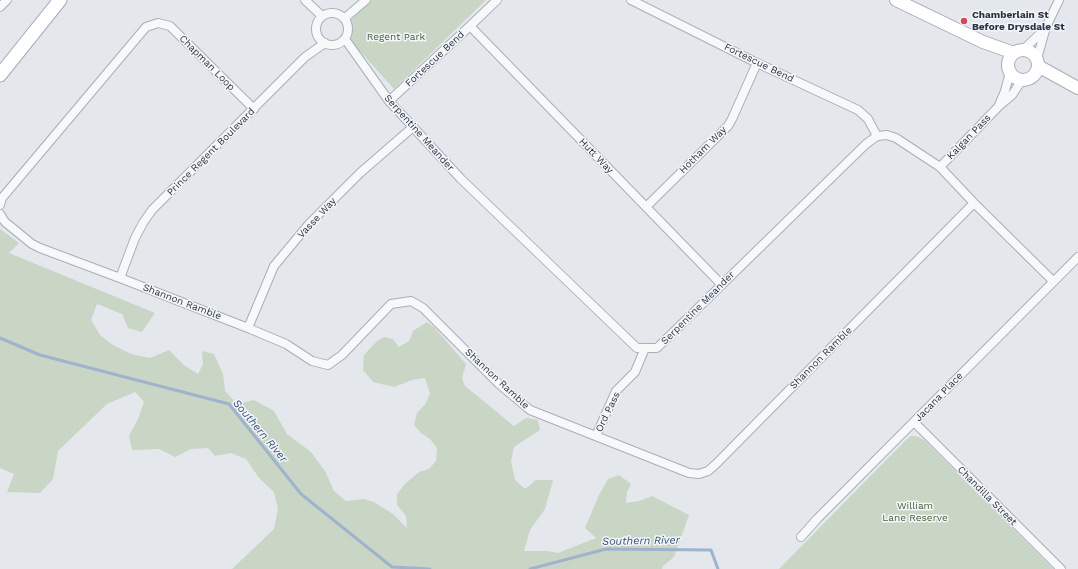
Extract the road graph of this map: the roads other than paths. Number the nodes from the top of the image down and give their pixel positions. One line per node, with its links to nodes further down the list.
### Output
1 (7, 0): 9 (street)
2 (60, 0): 19 (main road)
3 (305, 0): 10 (street)
4 (366, 0): 11 (street)
5 (497, 0): 12 (street, Fortescue Bend)
6 (631, 0): 18 (street, Fortescue Bend)
7 (896, 0): 16 (main road)
8 (1059, 0): 13 (street)
9 (0, 7)
10 (322, 16): 11 (street); 15 (street)
11 (345, 18): 14 (street)
12 (470, 26): 22 (street, Fortescue Bend); 30 (street, Hutt Way)
13 (1046, 27): 16 (street); 17 (street)
14 (345, 39): 15 (street); 22 (street, Serpentine Meander)
15 (325, 43): 24 (street, Prince Regent Boulevard)
16 (1014, 59): 17 (main road); 20 (main road); 23 (street, Kalgan Pass)
17 (1038, 62): 20 (main road); 21 (main road)
18 (757, 63): 26 (street, Fortescue Bend); 30 (street, Hotham Way)
19 (0, 75)
20 (1027, 79): 21 (main road); 23 (street, Kalgan Pass)
21 (1073, 85)
22 (389, 101): 25 (street, Serpentine Meander)
23 (999, 106): 27 (street, Kalgan Pass)
24 (254, 109): 29 (street, Chapman Loop); 33 (street, Prince Regent Boulevard)
25 (413, 127): 36 (street, Vasse Way); 37 (street, Serpentine Meander)
26 (877, 136): 27 (street); 35 (street, Serpentine Meander)
27 (940, 167): 28 (street)
28 (974, 203): 34 (street); 39 (street, Shannon Ramble)
29 (0, 205)
30 (646, 207): 35 (street, Hutt Way)
31 (0, 214): 33 (street, Shannon Ramble)
32 (1078, 257): 34 (street, Jacana Place)
33 (120, 278): 36 (street, Shannon Ramble)
34 (1053, 281): 38 (street, Jacana Place)
35 (722, 284): 37 (street, Serpentine Meander)
36 (248, 328): 39 (street, Shannon Ramble)
37 (645, 348): 39 (street, Ord Pass)
38 (914, 422): 40 (street, Jacana Place); 41 (street, Chandilla Street)
39 (596, 436)
40 (801, 537)
41 (1061, 569)

